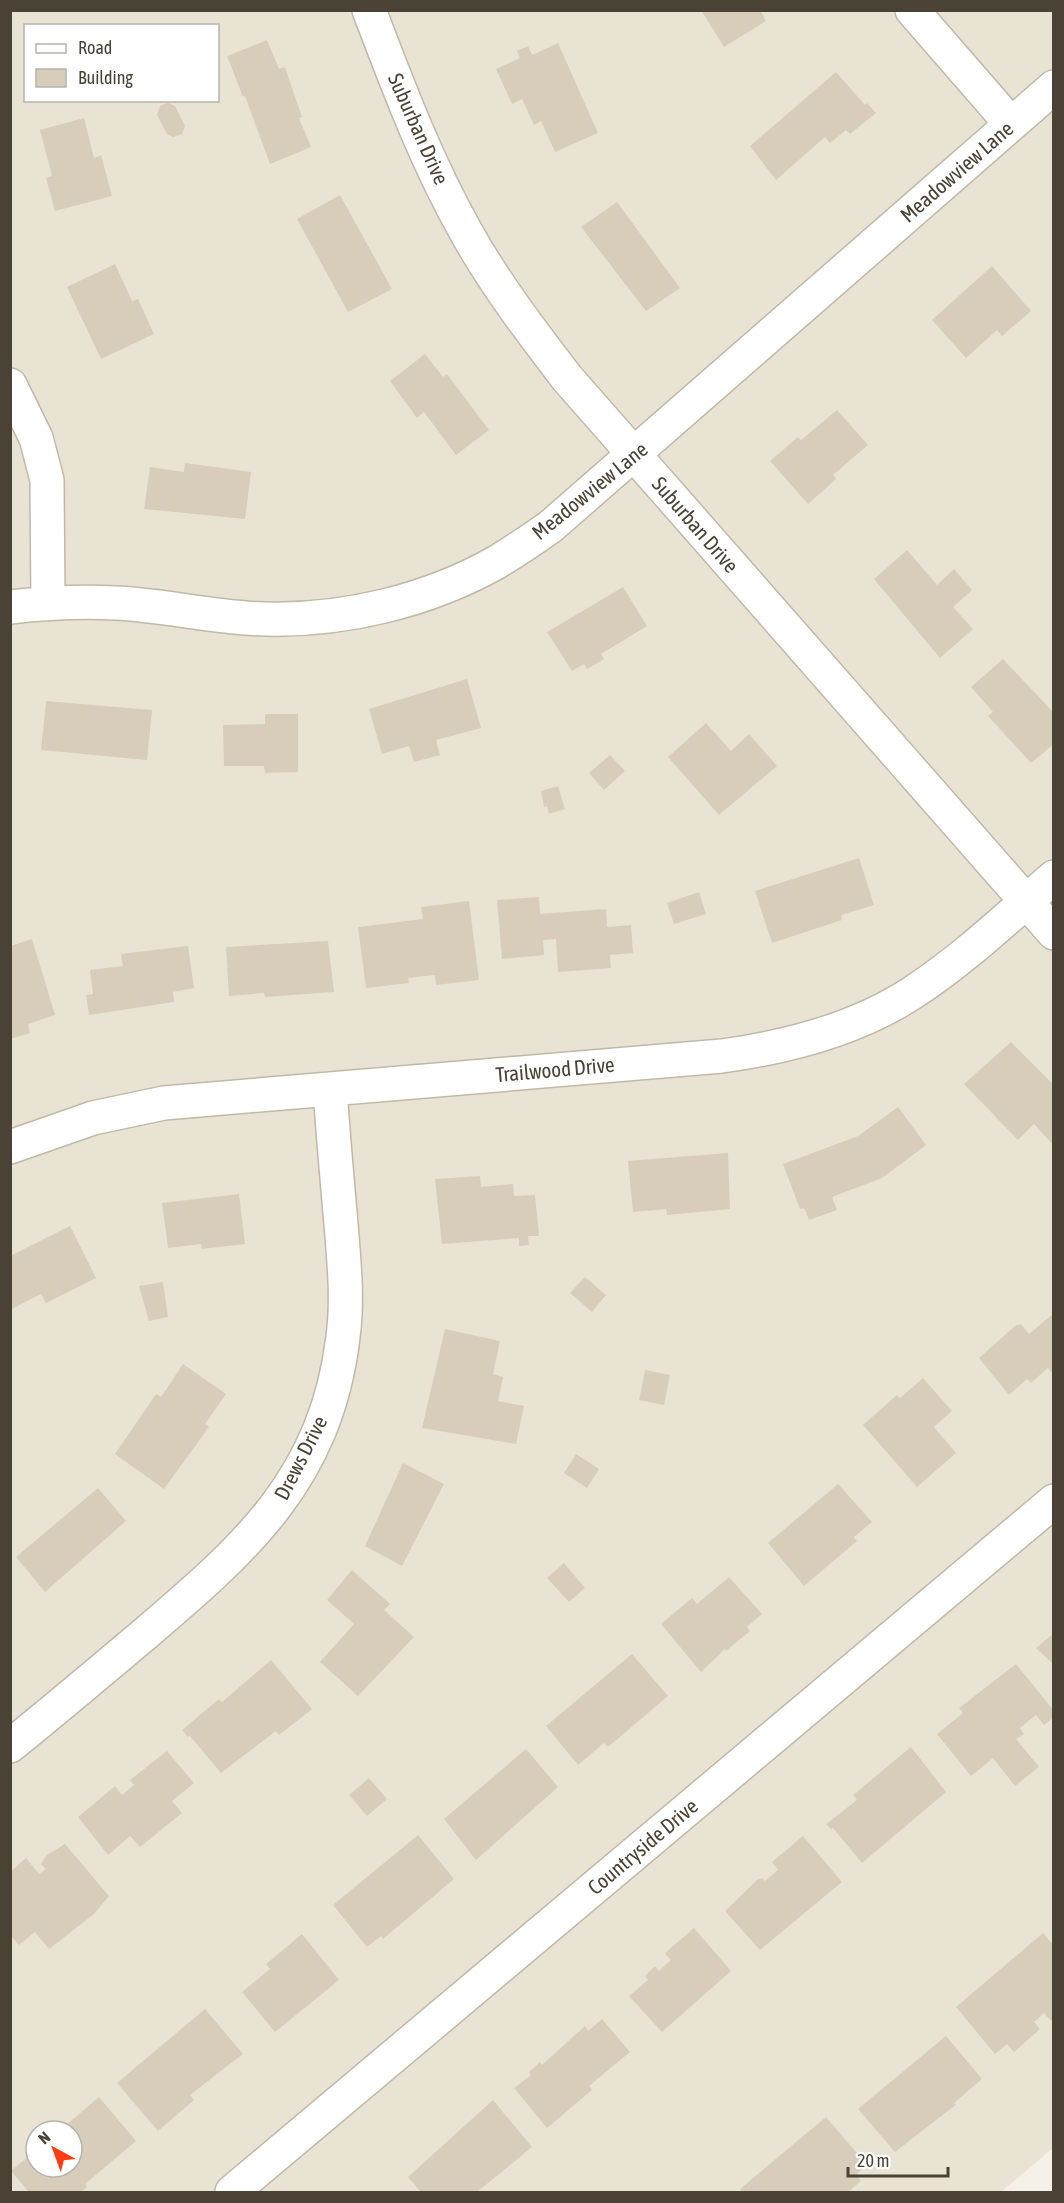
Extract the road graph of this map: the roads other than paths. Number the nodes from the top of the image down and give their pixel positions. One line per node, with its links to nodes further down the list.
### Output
1 (369, 10): 6 (street, Suburban Drive)
2 (912, 10): 4 (street)
3 (1053, 87): 4 (street, Meadowview Lane)
4 (1011, 124): 6 (street, Meadowview Lane)
5 (10, 385): 7 (street)
6 (634, 456): 7 (street, Meadowview Lane); 10 (street, Suburban Drive)
7 (48, 603): 8 (street, Meadowview Lane)
8 (10, 607)
9 (1053, 877): 10 (street, Trailwood Drive)
10 (1026, 901): 11 (street, Suburban Drive); 12 (street, Trailwood Drive)
11 (1053, 933)
12 (330, 1089): 13 (street, Trailwood Drive); 15 (street, Drews Drive)
13 (10, 1147)
14 (1053, 1501): 16 (street, Countryside Drive)
15 (10, 1746)
16 (232, 2193)

